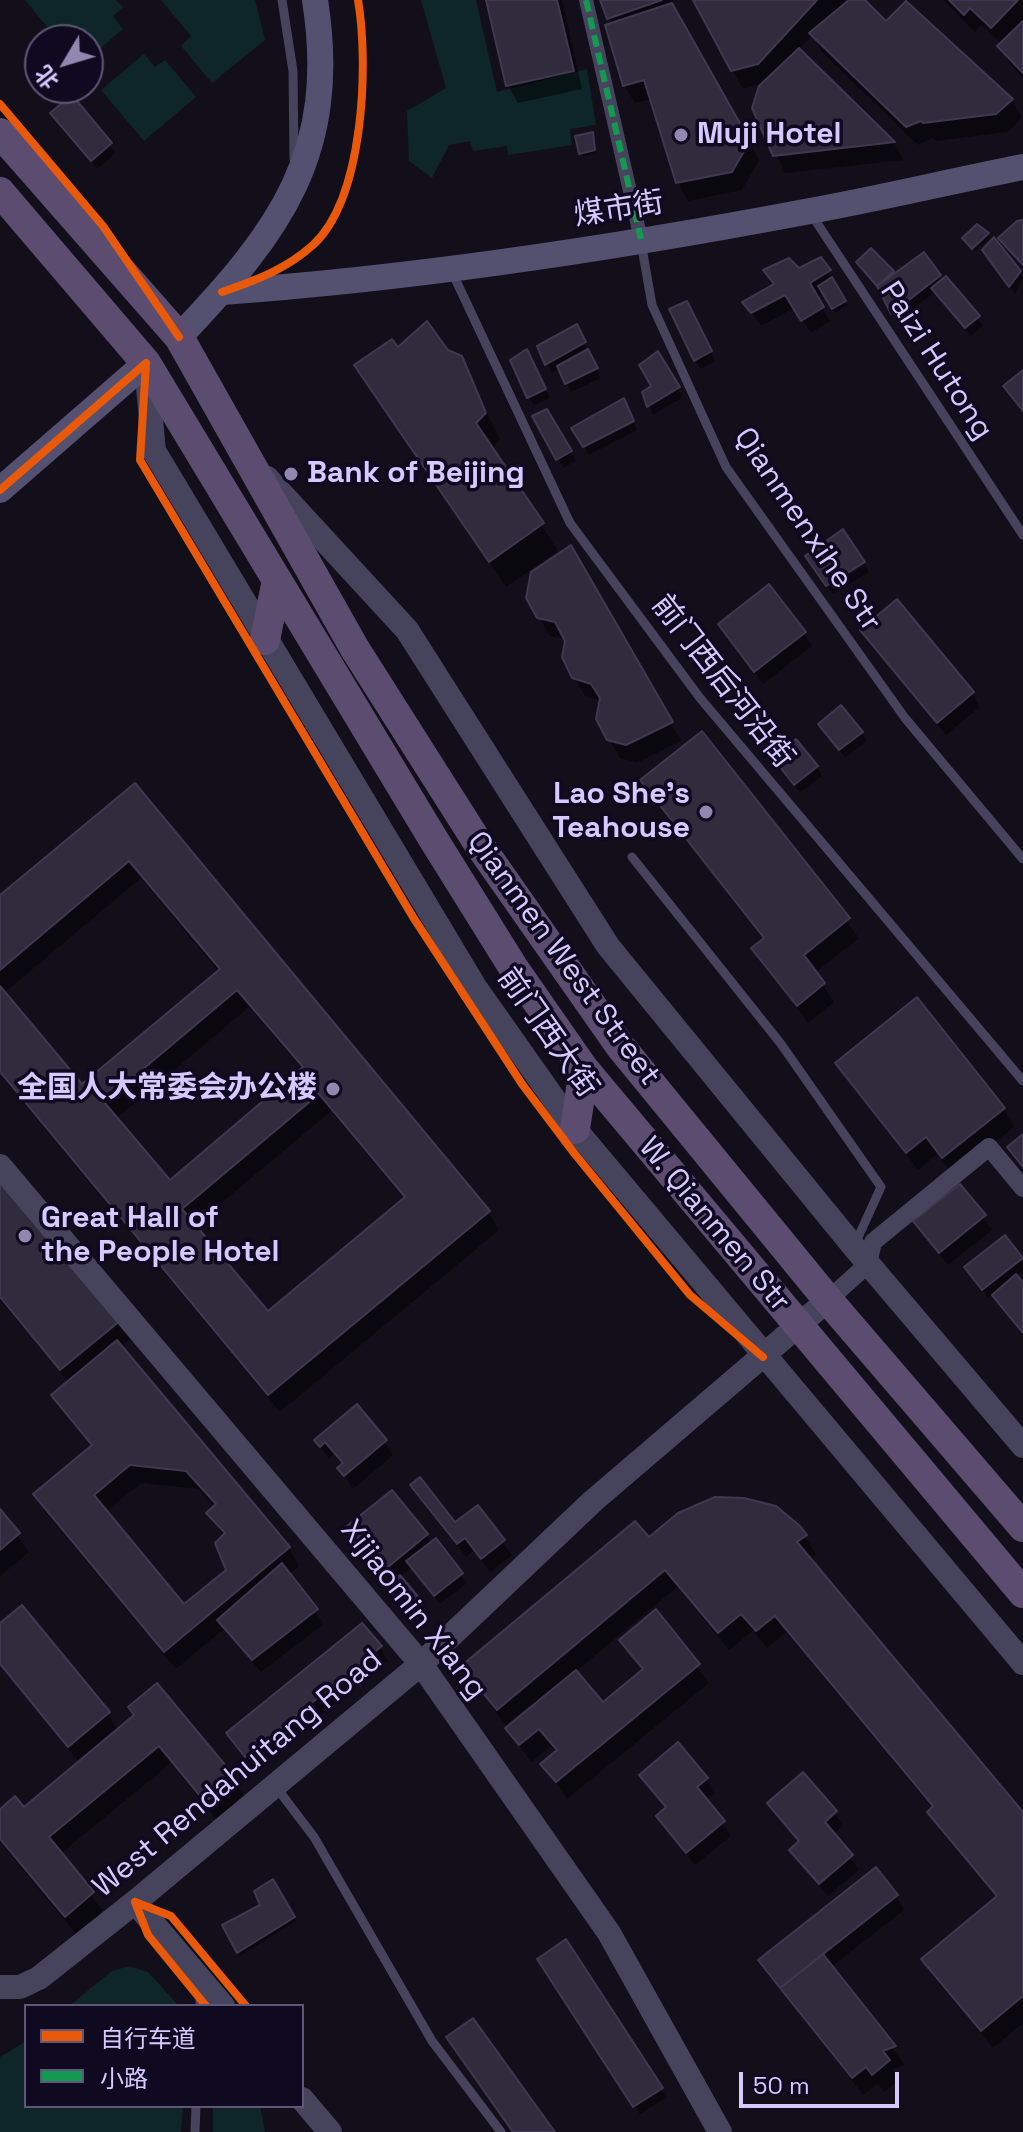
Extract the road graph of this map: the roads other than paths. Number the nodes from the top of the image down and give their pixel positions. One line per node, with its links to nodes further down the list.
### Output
1 (282, 0): 6 (lane)
2 (315, 0): 6 (main road)
3 (586, 0): 9 (street, Qianmenxihe Str)
4 (0, 133): 12 (main road, Qianmen West Street)
5 (1023, 167): 8 (main road, 煤市街)
6 (294, 190): 11 (main road)
7 (0, 192): 13 (main road, Qianmen West Street)
8 (809, 211): 9 (main road, 煤市街); 16 (lane, Paizi Hutong)
9 (641, 239): 10 (main road, 煤市街); 20 (lane, Qianmenxihe Str)
10 (451, 269): 11 (main road, 煤市街); 22 (lane, 前门西后河沿街)
11 (222, 292): 12 (main road)
12 (179, 337): 13 (main road); 14 (main road, Qianmen West Street)
13 (146, 363): 15 (main road); 17 (main road, Qianmen West Street); 18 (street, 前门西大街)
14 (241, 450): 26 (street); 27 (main road, Qianmen West Street)
15 (0, 490)
16 (1023, 535)
17 (277, 580): 18 (main road); 21 (main road, Qianmen West Street)
18 (265, 640): 23 (street, 前门西大街)
19 (632, 857): 26 (lane)
20 (1023, 859)
21 (584, 1069): 23 (main road); 28 (main road, W. Qianmen Str)
22 (1023, 1081)
23 (575, 1129): 29 (street, 前门西大街)
24 (0, 1166): 34 (street, Xijiaomin Xiang)
25 (1023, 1188): 26 (street)
26 (861, 1255): 27 (street); 30 (street)
27 (828, 1300): 28 (street, West Rendahuitang Road); 31 (main road, Qianmen West Street)
28 (798, 1327): 29 (street, West Rendahuitang Road); 32 (main road, W. Qianmen Str)
29 (763, 1357): 33 (street, 前门西大街); 34 (street, West Rendahuitang Road)
30 (1023, 1446)
31 (1023, 1527)
32 (1023, 1593)
33 (1023, 1663)
34 (421, 1664): 35 (street, West Rendahuitang Road); 46 (street, Xijiaomin Xiang)
35 (274, 1785): 36 (street, West Rendahuitang Road); 45 (lane)
36 (135, 1902): 37 (street); 38 (street, West Rendahuitang Road)
37 (200, 1978): 39 (lane); 40 (street)
38 (0, 1987)
39 (200, 2004)
40 (221, 2004)
41 (304, 2101): 44 (street)
42 (196, 2108): 43 (lane)
43 (195, 2132)
44 (330, 2132)
45 (501, 2132)
46 (720, 2132)

